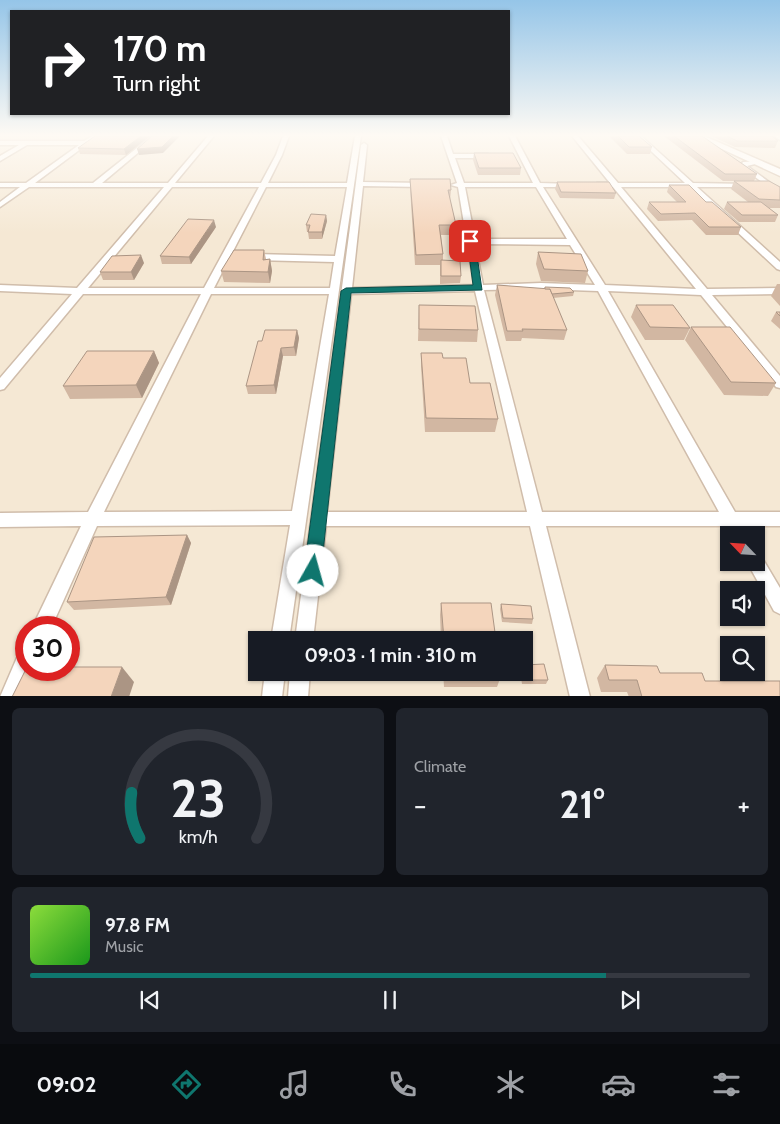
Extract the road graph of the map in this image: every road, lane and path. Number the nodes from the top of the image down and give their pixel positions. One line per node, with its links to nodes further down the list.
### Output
1 (49, 168): 13 (street)
2 (115, 168): 16 (street)
3 (184, 168): 17 (street)
4 (271, 168): 18 (street)
5 (356, 168): 14 (street)
6 (358, 168): 14 (street)
7 (456, 168): 21 (street)
8 (527, 168): 22 (street)
9 (601, 168): 25 (street)
10 (672, 168): 26 (street)
11 (746, 168): 15 (street)
12 (0, 184): 13 (street)
13 (27, 184): 16 (street); 29 (street)
14 (355, 184): 18 (street); 19 (street); 33 (street); 40 (street)
15 (767, 184): 26 (street); 27 (street); 28 (street)
16 (95, 185): 17 (street)
17 (170, 185): 18 (street); 39 (street)
18 (264, 185): 32 (street)
19 (433, 185)
20 (442, 185): 21 (street)
21 (461, 185): 22 (street); 30 (street)
22 (538, 185): 23 (street); 31 (street)
23 (576, 185)
24 (585, 185): 25 (street)
25 (614, 185): 26 (street); 41 (street)
26 (690, 185): 34 (street)
27 (780, 185)
28 (780, 193)
29 (0, 205)
30 (470, 241): 31 (street); 36 (street)
31 (573, 242): 38 (street)
32 (236, 256): 33 (street); 37 (street)
33 (339, 259): 40 (street)
34 (780, 267)
35 (0, 288): 39 (street)
36 (479, 288): 38 (street); 40 (street); 47 (street)
37 (209, 289): 39 (street); 40 (street); 51 (street)
38 (602, 289): 41 (street); 48 (street)
39 (80, 291): 44 (street)
40 (340, 291): 45 (street); 46 (street)
41 (702, 292): 42 (street); 43 (street)
42 (780, 292)
43 (780, 384)
44 (0, 386)
45 (299, 518): 51 (street); 56 (street)
46 (319, 518): 47 (street); 57 (street)
47 (536, 519): 48 (street); 64 (street)
48 (730, 519): 49 (street); 52 (street)
49 (780, 519)
50 (0, 520): 51 (street)
51 (92, 520): 55 (street)
52 (734, 526)
53 (760, 571): 54 (street)
54 (780, 605)
55 (47, 616)
56 (281, 631)
57 (305, 631)
58 (16, 681): 61 (street)
59 (274, 681): 62 (street)
60 (299, 681): 63 (street)
61 (9, 696)
62 (272, 696)
63 (298, 696)
64 (580, 696)

